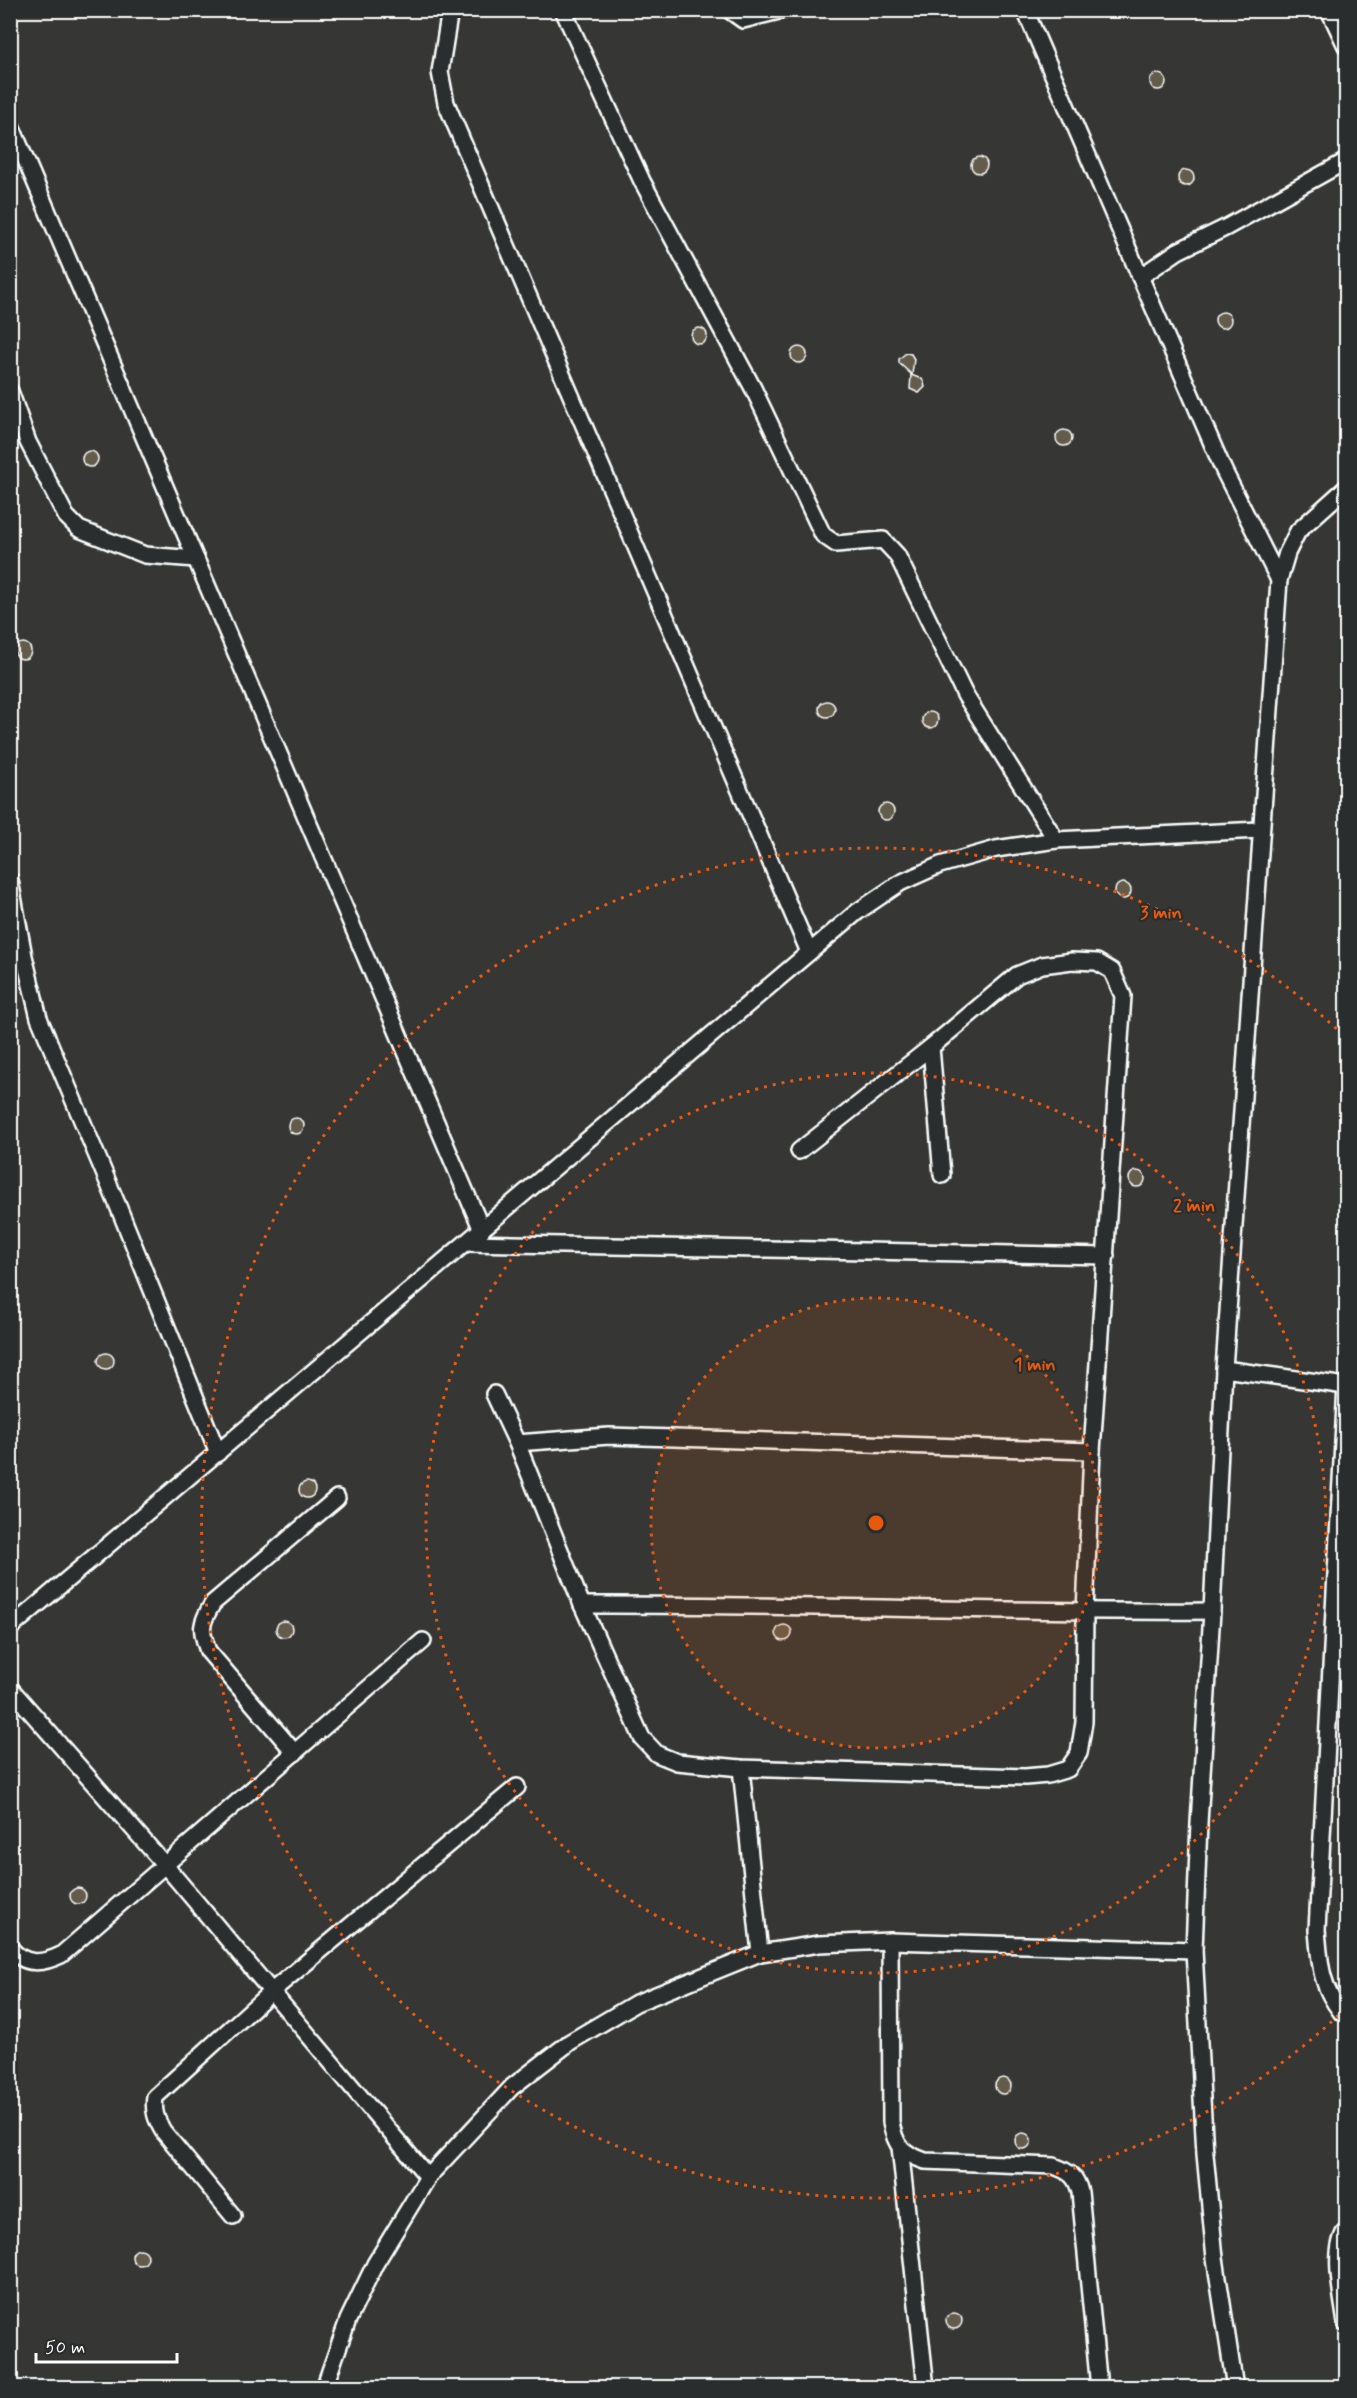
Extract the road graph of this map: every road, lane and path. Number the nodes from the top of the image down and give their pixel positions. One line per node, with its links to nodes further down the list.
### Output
1 (450, 10): 19 (street)
2 (563, 10): 16 (street)
3 (729, 10): 4 (street)
4 (783, 10)
5 (1025, 10): 10 (street)
6 (1329, 10): 7 (street)
7 (1347, 46)
8 (10, 123): 13 (street)
9 (1347, 161): 10 (street)
10 (1140, 277): 14 (street)
11 (10, 392): 13 (street)
12 (1347, 488): 14 (street)
13 (196, 559): 23 (street)
14 (1279, 580): 15 (street)
15 (1260, 830): 16 (street); 26 (street)
16 (1056, 840): 19 (street)
17 (10, 880): 18 (street)
18 (12, 900): 31 (street)
19 (809, 952): 23 (street)
20 (932, 1047): 21 (street); 22 (street); 25 (street)
21 (800, 1151)
22 (942, 1175)
23 (482, 1230): 24 (street)
24 (466, 1243): 25 (street); 31 (street)
25 (1106, 1256): 30 (street)
26 (1224, 1369): 27 (street); 34 (street)
27 (1346, 1386): 48 (street)
28 (494, 1394): 29 (street)
29 (517, 1443): 30 (street); 33 (street)
30 (1092, 1451): 35 (street)
31 (218, 1452): 36 (street)
32 (337, 1498): 39 (street)
33 (582, 1605): 35 (street); 40 (street)
34 (1212, 1611): 35 (street); 45 (street)
35 (1085, 1612): 40 (street)
36 (10, 1628)
37 (423, 1641): 39 (street)
38 (10, 1688): 42 (street)
39 (295, 1753): 42 (street)
40 (741, 1768): 46 (street)
41 (516, 1786): 47 (street)
42 (164, 1864): 44 (street); 47 (street)
43 (890, 1941): 45 (street); 46 (street); 49 (street)
44 (10, 1948)
45 (1194, 1950): 57 (street)
46 (760, 1953): 50 (street)
47 (272, 1991): 50 (street); 51 (street)
48 (1347, 2013)
49 (900, 2147): 55 (street); 56 (street)
50 (428, 2177): 54 (street)
51 (233, 2216)
52 (1347, 2230): 53 (street)
53 (1347, 2324)
54 (324, 2388)
55 (926, 2388)
56 (1099, 2388)
57 (1235, 2388)

